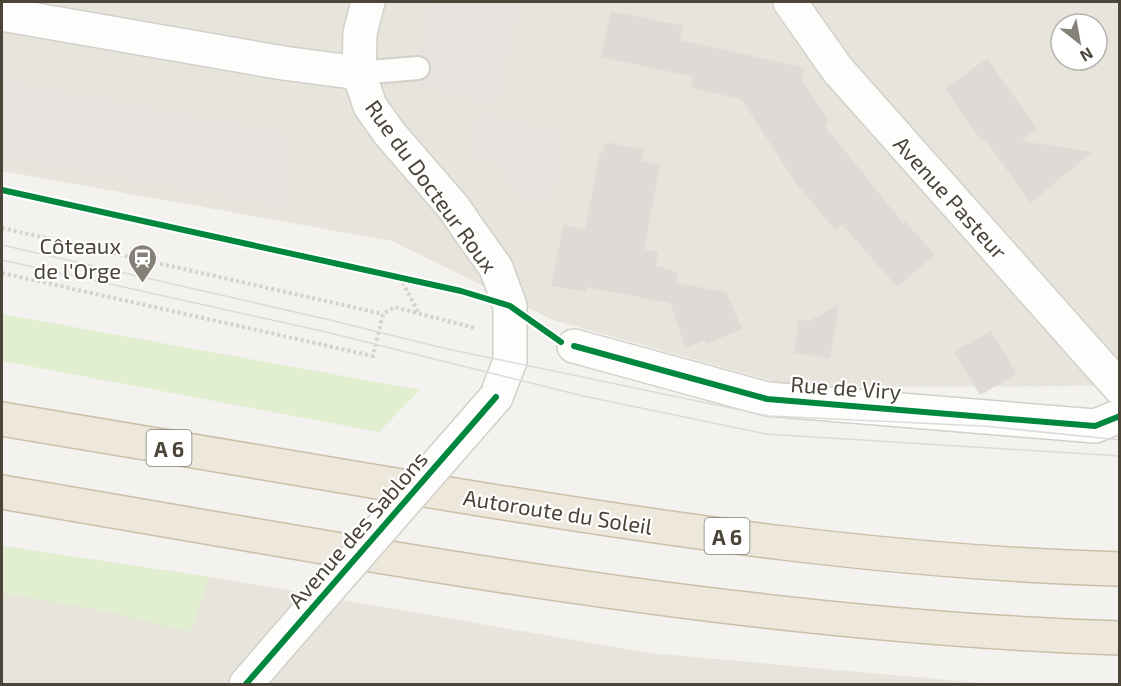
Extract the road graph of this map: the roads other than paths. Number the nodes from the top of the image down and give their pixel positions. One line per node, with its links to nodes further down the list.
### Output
1 (368, 2): 5 (street, Rue du Docteur Roux)
2 (790, 2): 8 (street, Avenue Pasteur)
3 (2, 14): 5 (street)
4 (418, 68): 5 (lane)
5 (359, 73): 6 (street, Rue du Docteur Roux)
6 (511, 334): 14 (street, Avenue des Sablons, bridge)
7 (574, 346): 9 (street, Rue de Viry)
8 (1119, 387)
9 (1119, 416)
10 (2, 419): 12 (highway, Autoroute du Soleil / A 6)
11 (2, 492): 13 (highway)
12 (1119, 569)
13 (1119, 638)
14 (246, 684)

